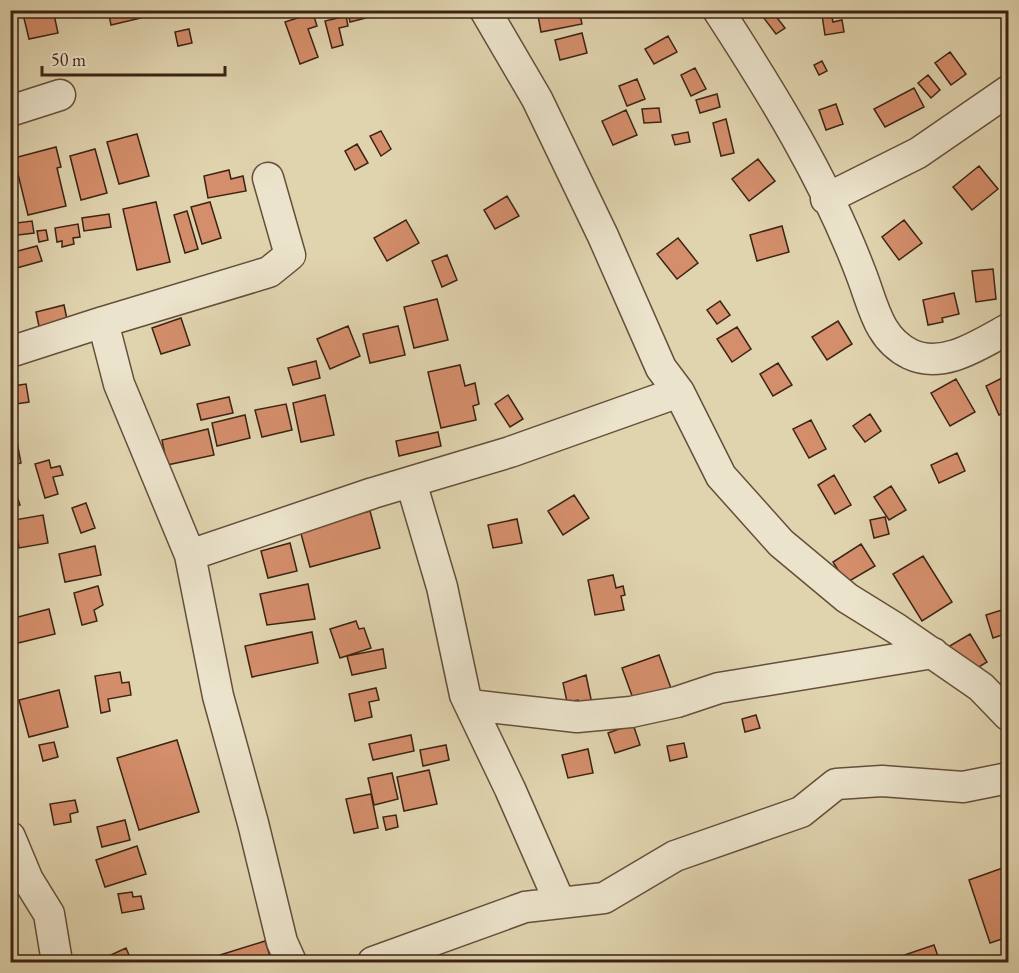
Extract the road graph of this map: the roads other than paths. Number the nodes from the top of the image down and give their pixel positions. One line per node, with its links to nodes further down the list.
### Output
1 (718, 10): 7 (street)
2 (498, 15): 11 (street)
3 (1008, 91): 7 (street)
4 (60, 95): 5 (street)
5 (10, 111)
6 (268, 178): 8 (street)
7 (826, 199): 9 (street)
8 (103, 322): 10 (street); 13 (street)
9 (1008, 329)
10 (10, 352)
11 (678, 392): 12 (street); 14 (street)
12 (411, 482): 13 (street); 15 (street)
13 (190, 555): 21 (street)
14 (933, 653): 15 (street); 16 (street)
15 (470, 705): 19 (street)
16 (1005, 706)
17 (1008, 778): 19 (street)
18 (10, 837): 20 (street)
19 (560, 903): 22 (street)
20 (57, 963)
21 (291, 963)
22 (373, 963)

